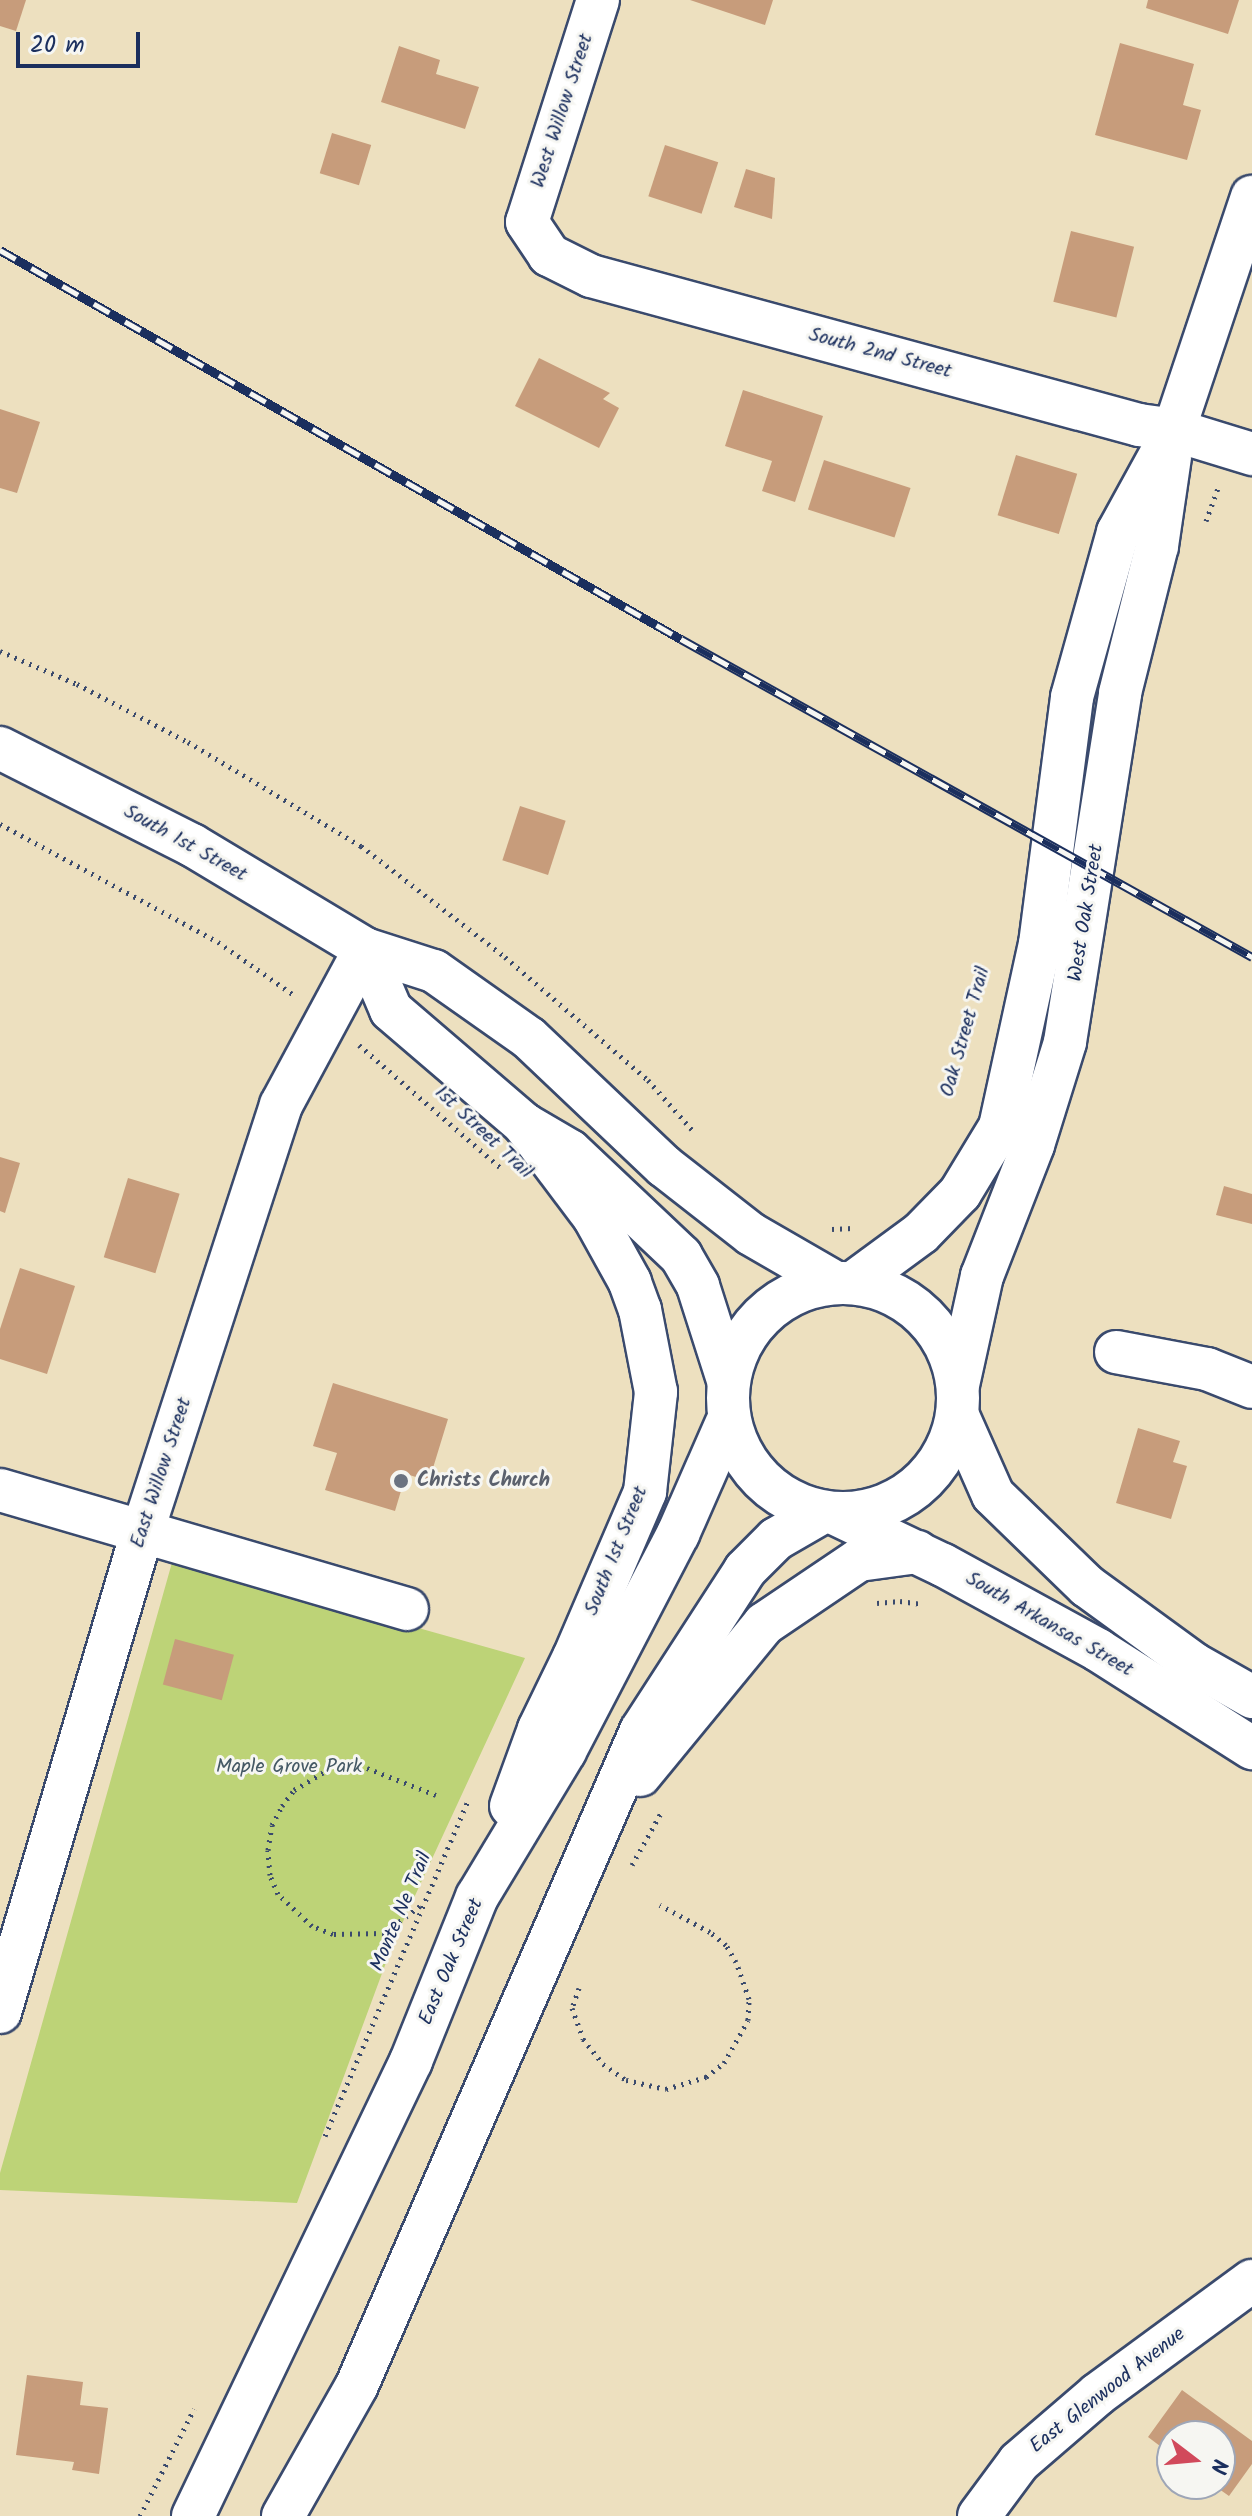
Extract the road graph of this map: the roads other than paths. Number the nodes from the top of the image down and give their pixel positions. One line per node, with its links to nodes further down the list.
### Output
1 (598, 0): 3 (street, West Willow Street)
2 (1252, 197): 4 (street, West Oak Street)
3 (527, 222): 4 (street, South 2nd Street)
4 (1174, 430): 5 (street, South 2nd Street); 9 (street, West Oak Street); 13 (street, West Oak Street)
5 (1252, 454)
6 (0, 748): 7 (street, South 1st Street)
7 (365, 949): 8 (street, South 1st Street); 9 (street, South 1st Street); 16 (street, East Willow Street)
8 (524, 1124): 12 (street, South 1st Street); 22 (street, South 1st Street)
9 (843, 1282): 12 (street); 13 (street)
10 (1116, 1352): 11 (street)
11 (1252, 1387)
12 (728, 1399): 15 (street); 22 (street, East Oak Street)
13 (958, 1400): 15 (street); 19 (street)
14 (0, 1490): 16 (street)
15 (829, 1514): 17 (street, South Arkansas Street); 21 (street)
16 (142, 1533): 18 (street); 23 (street, East Willow Street)
17 (917, 1552): 20 (street, South Arkansas Street); 21 (street)
18 (407, 1609)
19 (1252, 1697)
20 (1252, 1748)
21 (606, 1816): 26 (street)
22 (477, 1897): 25 (street, East Oak Street)
23 (0, 2012)
24 (1252, 2281): 27 (street, East Glenwood Avenue)
25 (193, 2516)
26 (283, 2516)
27 (979, 2516)

